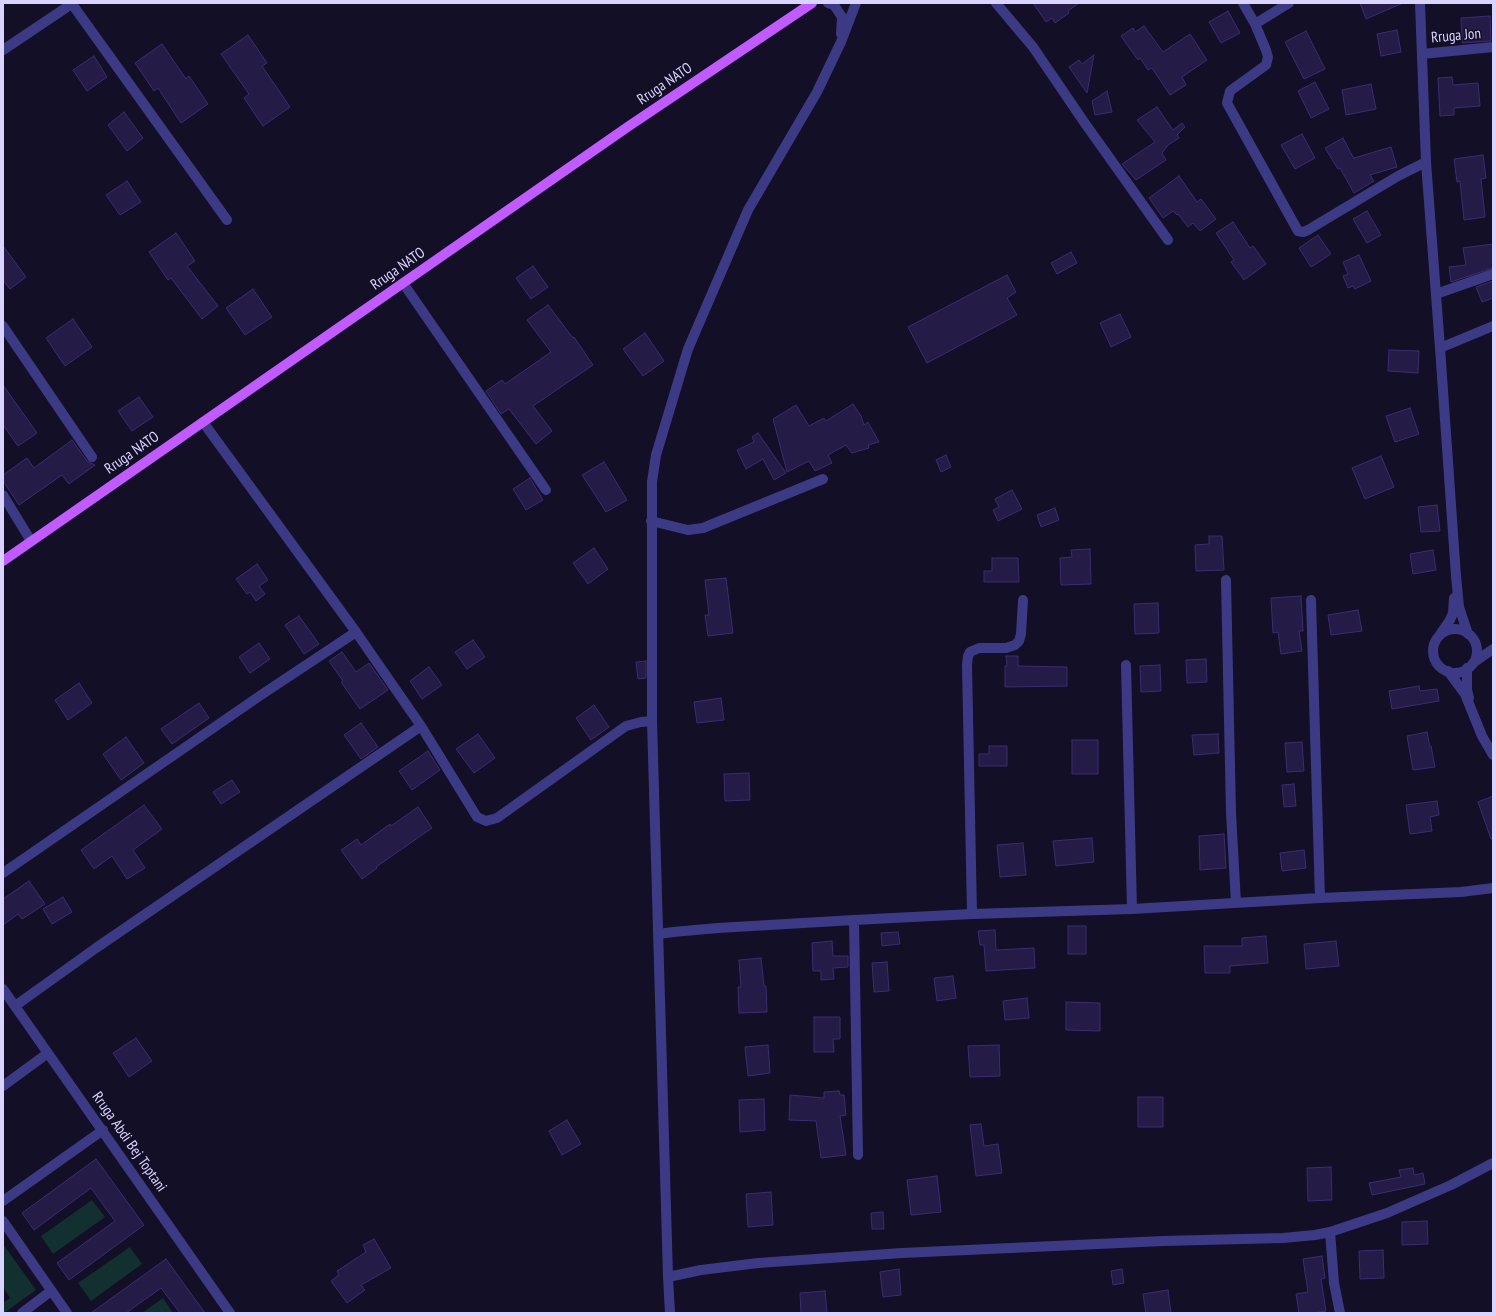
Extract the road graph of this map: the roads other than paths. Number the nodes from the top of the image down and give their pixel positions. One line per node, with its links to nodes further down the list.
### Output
1 (73, 3): 12 (street); 15 (street)
2 (828, 3): 10 (street)
3 (856, 3): 10 (street)
4 (996, 3): 16 (street)
5 (1243, 3): 9 (street)
6 (1289, 3): 9 (street)
7 (1420, 3): 13 (street)
8 (812, 4): 18 (main road, Rruga NATO)
9 (1255, 24): 14 (street)
10 (841, 42): 28 (street)
11 (1493, 47): 13 (street, Rruga Jon)
12 (3, 50)
13 (1422, 54): 14 (street)
14 (1426, 162): 19 (street)
15 (227, 220)
16 (1168, 240)
17 (1493, 274): 19 (street)
18 (403, 283): 23 (main road, Rruga NATO); 26 (street)
19 (1436, 294): 22 (street)
20 (3, 326): 24 (street)
21 (1493, 326): 22 (street)
22 (1440, 348): 31 (street)
23 (202, 422): 29 (main road, Rruga NATO); 35 (street)
24 (92, 456)
25 (823, 479): 28 (street)
26 (546, 490)
27 (3, 495): 29 (street)
28 (651, 521): 45 (street)
29 (31, 541): 30 (main road, Rruga NATO)
30 (3, 561)
31 (1456, 576): 36 (street); 37 (street)
32 (1226, 580): 51 (street)
33 (1023, 600): 53 (street)
34 (1311, 600): 50 (street)
35 (356, 632): 46 (street); 48 (street)
36 (1468, 634): 37 (street); 38 (street)
37 (1438, 637): 43 (street)
38 (1475, 642): 39 (street); 42 (street)
39 (1493, 645)
40 (1493, 649): 42 (street)
41 (1126, 665): 52 (street)
42 (1470, 666): 43 (street); 44 (street)
43 (1448, 671): 44 (street)
44 (1471, 706): 47 (street)
45 (652, 721): 46 (street); 55 (street)
46 (421, 726): 57 (street)
47 (1493, 755)
48 (3, 873)
49 (1493, 888): 50 (street)
50 (1320, 898): 51 (street)
51 (1236, 903): 52 (street)
52 (1132, 909): 53 (street)
53 (972, 914): 54 (street)
54 (854, 920): 55 (street); 61 (street)
55 (659, 934): 66 (street)
56 (4, 991): 57 (street, Rruga Abdi Bej Toptani)
57 (15, 1006): 58 (street, Rruga Abdi Bej Toptani)
58 (48, 1053): 59 (street); 60 (street, Rruga Abdi Bej Toptani)
59 (3, 1086)
60 (103, 1130): 63 (street); 70 (street, Rruga Abdi Bej Toptani)
61 (858, 1155)
62 (1493, 1163): 65 (street)
63 (3, 1201)
64 (3, 1221): 67 (street)
65 (1330, 1232): 66 (street); 72 (street)
66 (668, 1277): 71 (street)
67 (52, 1291): 68 (street); 69 (street)
68 (22, 1313)
69 (67, 1313)
70 (230, 1313)
71 (670, 1313)
72 (1340, 1313)

